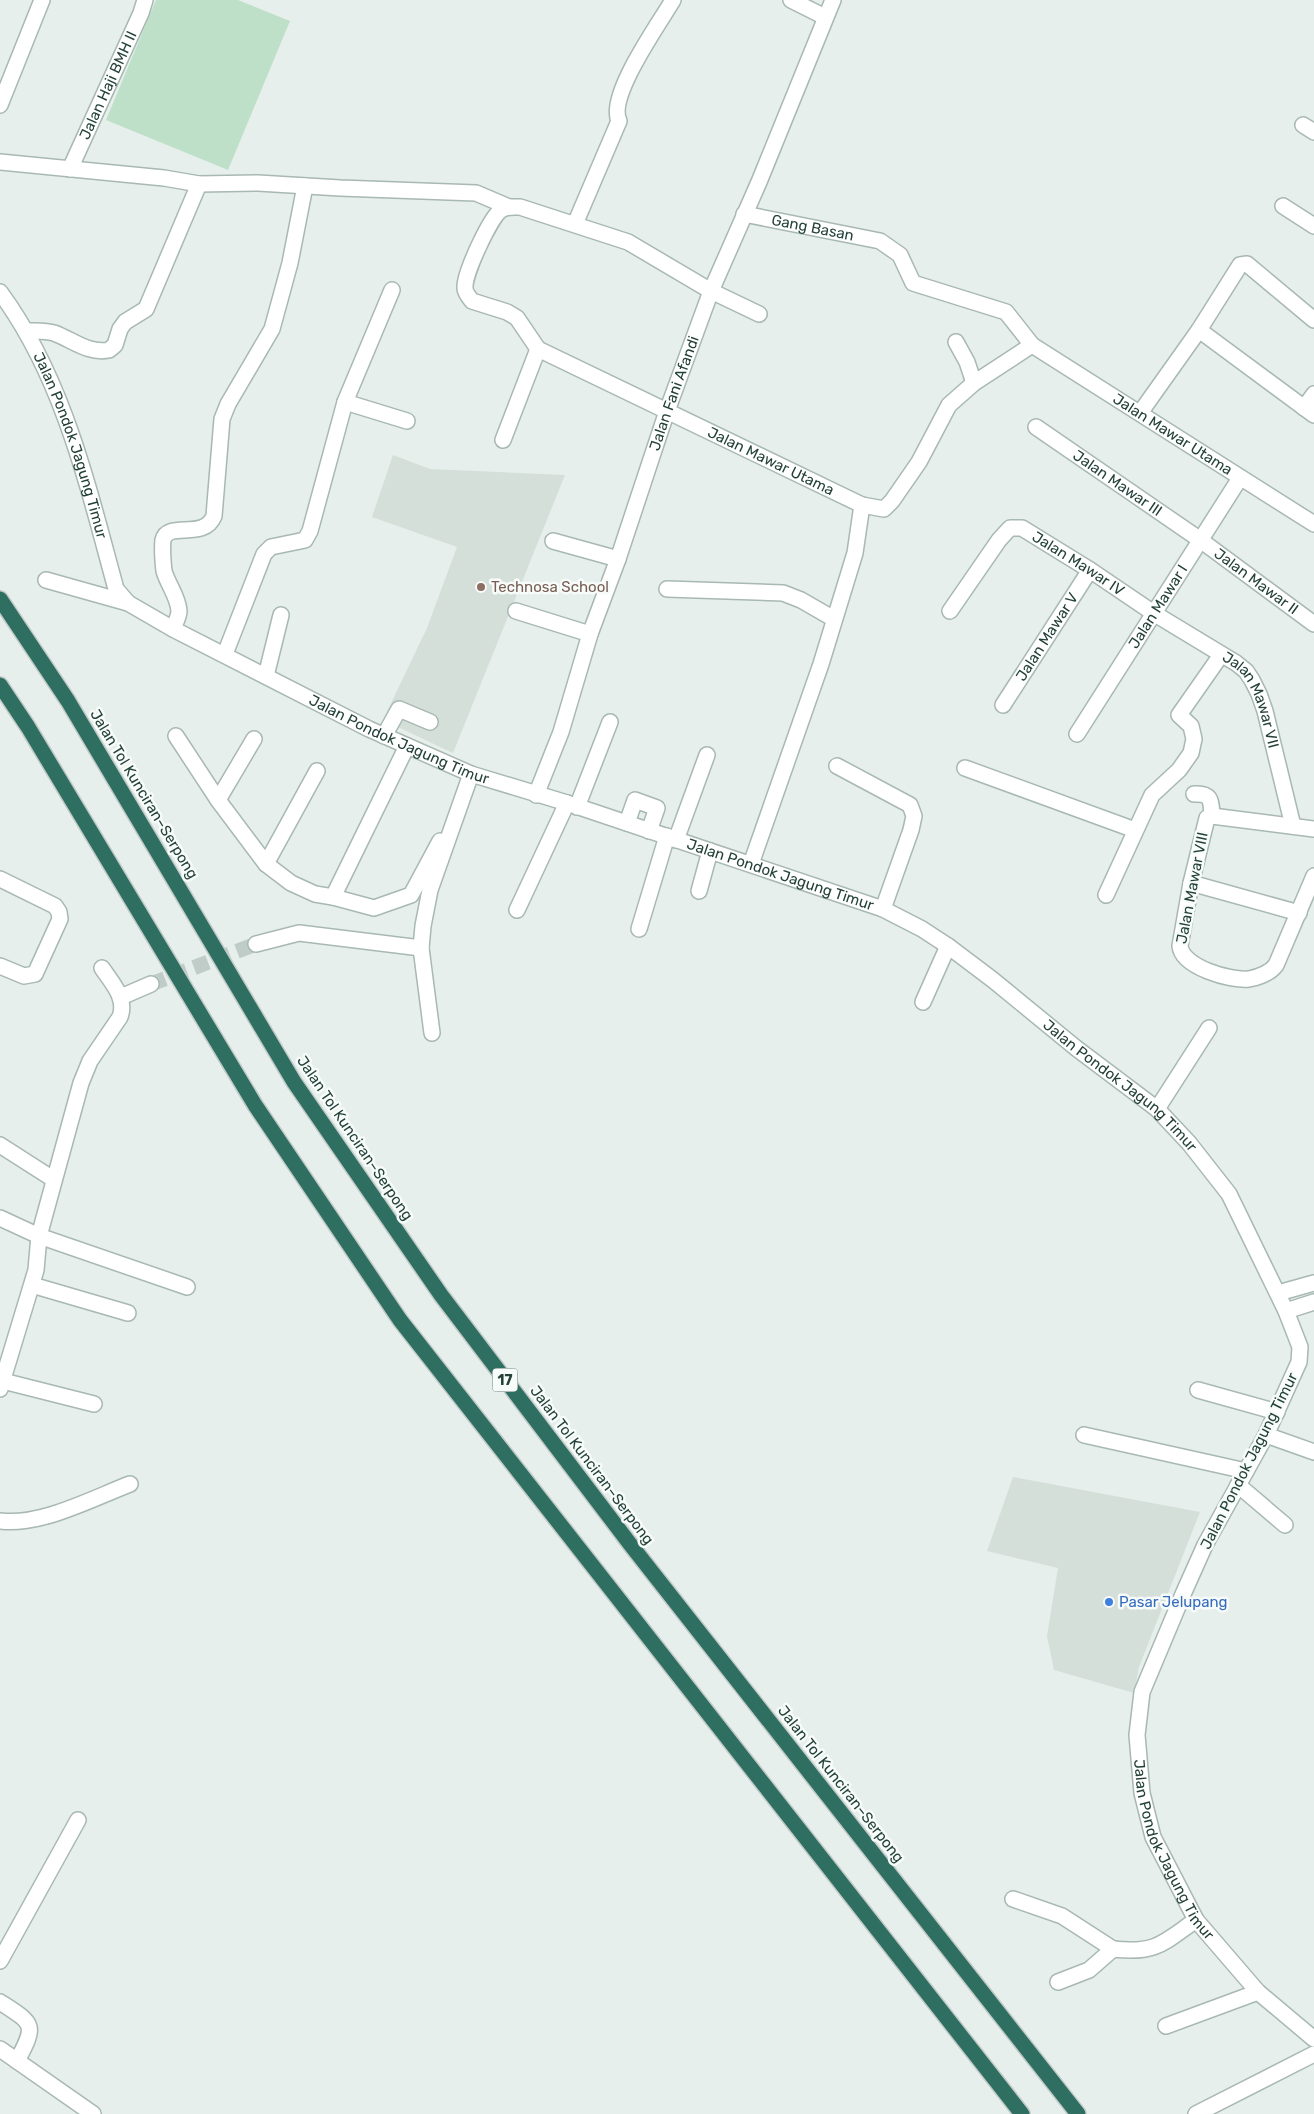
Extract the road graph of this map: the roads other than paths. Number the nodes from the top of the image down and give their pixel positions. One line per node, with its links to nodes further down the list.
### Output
1 (42, 0): 7 (street)
2 (145, 0): 9 (street, Jalan Haji BMH II)
3 (673, 0): 15 (street)
4 (791, 0): 6 (street)
5 (833, 0): 6 (street, Jalan Fani Afandi)
6 (825, 17): 14 (street, Jalan Fani Afandi)
7 (0, 105)
8 (0, 162): 9 (street)
9 (70, 169): 10 (street)
10 (199, 184): 11 (street); 24 (street)
11 (305, 186): 13 (street); 54 (street)
12 (1283, 206): 16 (street)
13 (508, 207): 15 (street); 27 (street)
14 (744, 214): 17 (street, Gang Basan); 19 (street, Jalan Fani Afandi)
15 (575, 224): 19 (street)
16 (1314, 226)
17 (880, 241): 26 (street, Jalan Mawar Utama)
18 (392, 290): 30 (street)
19 (710, 291): 21 (street); 31 (street, Jalan Fani Afandi)
20 (0, 292): 24 (street, Jalan Pondok Jagung Timur)
21 (759, 314)
22 (1314, 320): 23 (street)
23 (1199, 330): 32 (street); 33 (street)
24 (26, 331): 47 (street, Jalan Pondok Jagung Timur)
25 (956, 342): 28 (street)
26 (1032, 344): 28 (street, Jalan Mawar Utama); 32 (street, Jalan Mawar Utama)
27 (538, 349): 31 (street, Jalan Mawar Utama); 36 (street)
28 (974, 383): 38 (street, Jalan Mawar Utama)
29 (1314, 394): 33 (street)
30 (345, 402): 34 (street); 56 (street)
31 (667, 411): 38 (street, Jalan Mawar Utama); 42 (street, Jalan Fani Afandi)
32 (1140, 412): 37 (street, Jalan Mawar Utama)
33 (1309, 412)
34 (406, 421)
35 (1036, 427): 40 (street, Jalan Mawar III)
36 (503, 440)
37 (1240, 478): 39 (street, Jalan Mawar Utama); 40 (street, Jalan Mawar I)
38 (862, 505): 52 (street)
39 (1314, 524)
40 (1199, 539): 50 (street, Jalan Mawar I); 53 (street, Jalan Mawar II)
41 (553, 541): 42 (street)
42 (618, 559): 55 (street, Jalan Fani Afandi)
43 (1090, 570): 49 (street, Jalan Mawar IV); 50 (street, Jalan Mawar IV); 60 (street, Jalan Mawar V)
44 (46, 580): 47 (street, Jalan Pondok Jagung Timur)
45 (667, 588): 52 (street)
46 (0, 599): 147 (highway, Jalan Tol Kunciran–Serpong / 17)
47 (128, 604): 54 (street, Jalan Pondok Jagung Timur)
48 (516, 611): 55 (street)
49 (950, 611)
50 (1155, 614): 57 (street, Jalan Mawar VII); 63 (street, Jalan Mawar I)
51 (281, 616): 58 (street)
52 (834, 618): 87 (street)
53 (1314, 624)
54 (173, 629): 56 (street, Jalan Pondok Jagung Timur)
55 (590, 634): 74 (street, Jalan Fani Afandi)
56 (224, 654): 58 (street, Jalan Pondok Jagung Timur)
57 (1221, 655): 79 (street, Jalan Mawar VII); 82 (street)
58 (266, 676): 65 (street, Jalan Pondok Jagung Timur)
59 (0, 685): 146 (highway)
60 (1004, 704)
61 (430, 722): 65 (street)
62 (610, 722): 76 (street)
63 (1076, 734)
64 (176, 736): 75 (street)
65 (384, 736): 67 (street, Jalan Pondok Jagung Timur)
66 (254, 739): 75 (street)
67 (407, 746): 72 (street, Jalan Pondok Jagung Timur); 93 (street)
68 (707, 755): 83 (street)
69 (837, 766): 94 (street)
70 (965, 768): 82 (street)
71 (317, 771): 86 (street)
72 (471, 774): 74 (street, Jalan Pondok Jagung Timur); 100 (street)
73 (1194, 794): 77 (street)
74 (536, 795): 76 (street, Jalan Pondok Jagung Timur)
75 (218, 800): 86 (street)
76 (572, 805): 78 (street, Jalan Pondok Jagung Timur); 95 (street)
77 (1212, 816): 79 (street, Jalan Mawar VIII); 90 (street, Jalan Mawar VIII)
78 (627, 823): 81 (street, Jalan Pondok Jagung Timur); 81 (street)
79 (1293, 826): 80 (street, Jalan Mawar VIII)
80 (1314, 829)
81 (649, 830): 83 (street, Jalan Pondok Jagung Timur)
82 (1135, 830): 92 (street)
83 (672, 838): 85 (street, Jalan Pondok Jagung Timur); 97 (street)
84 (440, 841): 93 (street)
85 (710, 851): 87 (street, Jalan Pondok Jagung Timur); 91 (street)
86 (266, 864): 93 (street)
87 (751, 864): 94 (street, Jalan Pondok Jagung Timur)
88 (1314, 876): 96 (street, Jalan Mawar VIII)
89 (0, 880): 101 (street)
90 (1191, 883): 96 (street); 96 (street, Jalan Mawar VIII)
91 (699, 891)
92 (1106, 895)
93 (333, 897)
94 (883, 909): 99 (street, Jalan Pondok Jagung Timur)
95 (517, 910)
96 (1299, 913)
97 (639, 930)
98 (256, 944): 100 (street)
99 (948, 946): 105 (street); 108 (street, Jalan Pondok Jagung Timur)
100 (421, 948): 107 (street)
101 (0, 966)
102 (102, 968): 104 (street)
103 (150, 984): 104 (street)
104 (121, 996): 110 (street)
105 (923, 1002)
106 (1209, 1028): 108 (street)
107 (432, 1033)
108 (1157, 1109): 116 (street, Jalan Pondok Jagung Timur)
109 (0, 1145): 110 (street)
110 (53, 1179): 112 (street)
111 (0, 1218): 112 (street)
112 (39, 1236): 114 (street); 115 (street)
113 (1314, 1283): 116 (street)
114 (32, 1284): 119 (street); 120 (street)
115 (187, 1287)
116 (1278, 1293): 118 (street, Jalan Pondok Jagung Timur)
117 (1314, 1302): 118 (street)
118 (1286, 1311): 123 (street, Jalan Pondok Jagung Timur)
119 (128, 1313)
120 (1, 1385): 122 (street)
121 (1198, 1390): 123 (street)
122 (94, 1404)
123 (1277, 1412): 125 (street, Jalan Pondok Jagung Timur)
124 (1084, 1435): 127 (street)
125 (1266, 1435): 126 (street); 127 (street, Jalan Pondok Jagung Timur)
126 (1314, 1452)
127 (1246, 1471): 129 (street, Jalan Pondok Jagung Timur)
128 (130, 1484): 130 (street)
129 (1238, 1485): 131 (street); 134 (street, Jalan Pondok Jagung Timur)
130 (0, 1521)
131 (1285, 1525)
132 (78, 1820): 136 (street)
133 (1013, 1899): 135 (street)
134 (1196, 1920): 135 (street); 138 (street, Jalan Pondok Jagung Timur)
135 (1113, 1949): 137 (street)
136 (0, 1961)
137 (1058, 1982)
138 (1258, 1992): 140 (street); 141 (street, Jalan Pondok Jagung Timur)
139 (0, 2002): 144 (street)
140 (1166, 2026)
141 (1314, 2039)
142 (0, 2049): 144 (street)
143 (1314, 2054): 148 (street)
144 (17, 2061): 145 (street)
145 (93, 2114)
146 (1022, 2114)
147 (1078, 2114)
148 (1196, 2114)

